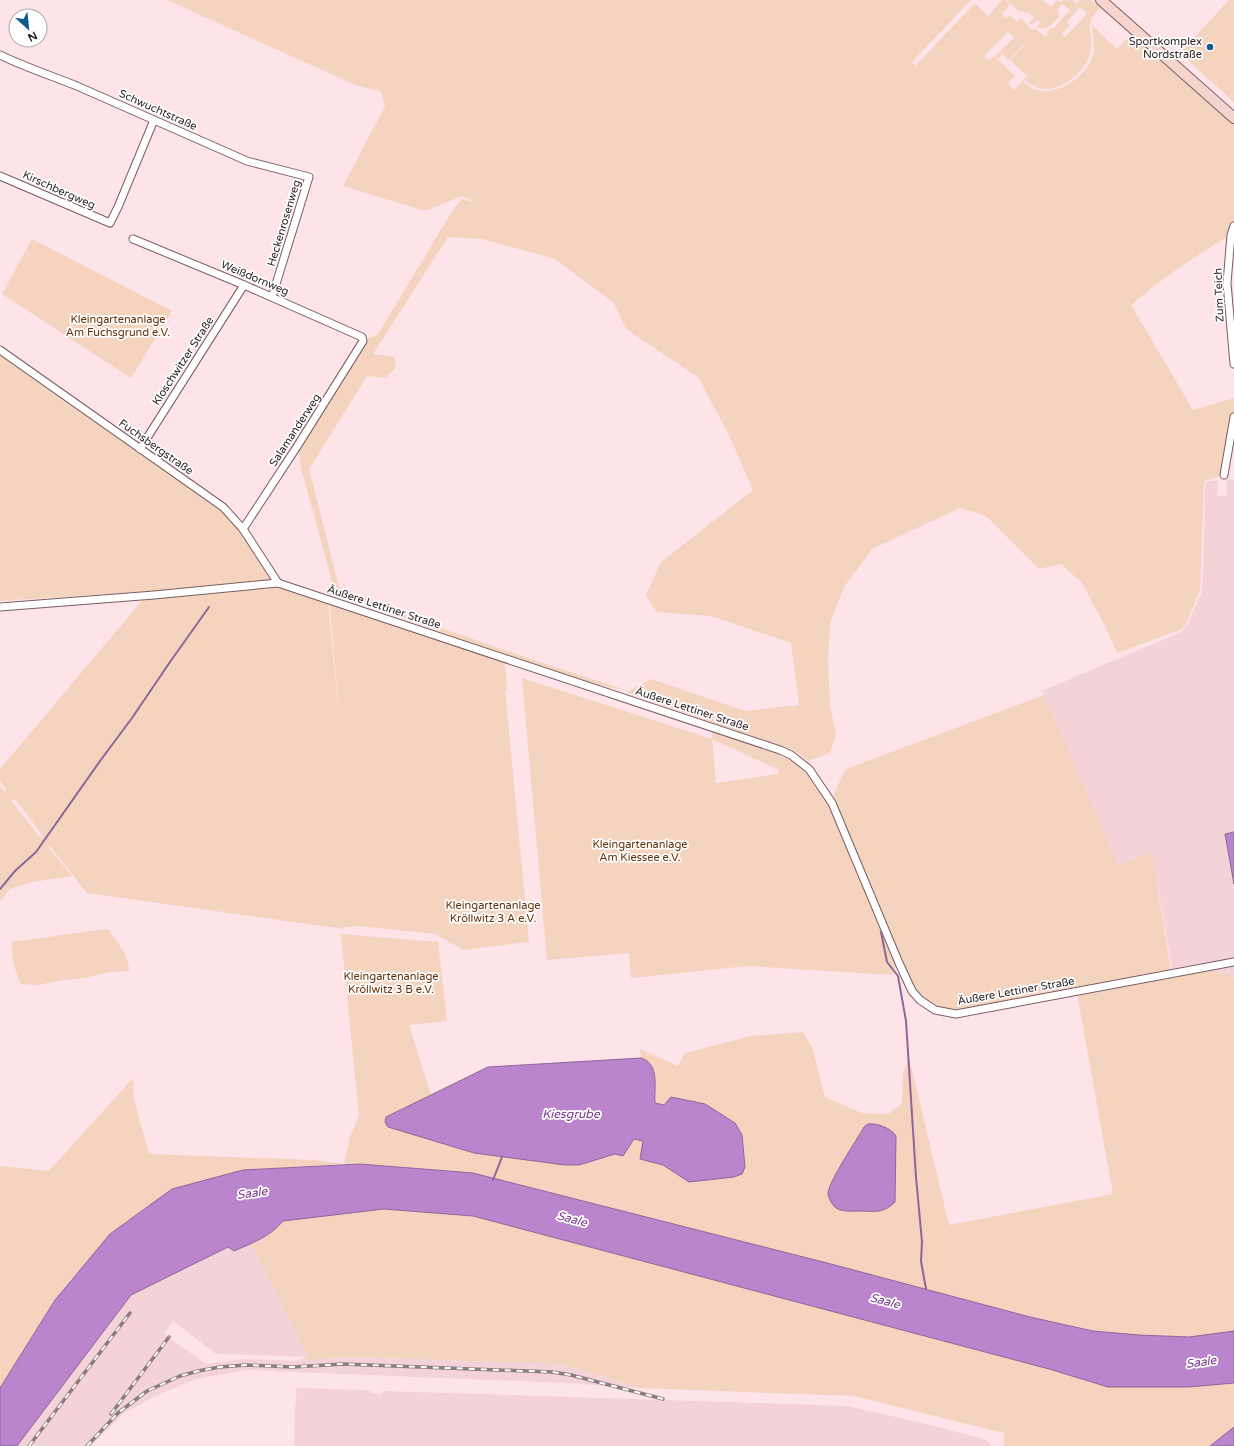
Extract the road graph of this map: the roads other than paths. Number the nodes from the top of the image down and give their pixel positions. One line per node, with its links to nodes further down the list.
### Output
1 (1101, 0): 3 (street)
2 (0, 55): 4 (street, Schwuchtstraße)
3 (1234, 118)
4 (154, 120): 5 (street, Kirschbergweg); 6 (street, Schwuchtstraße)
5 (0, 176)
6 (310, 177): 10 (street, Heckenrosenweg)
7 (1234, 226): 13 (street, Zum Teich)
8 (133, 239): 9 (street, Weißdornweg)
9 (244, 285): 10 (street, Weißdornweg); 15 (street, Kloschwitzer Straße)
10 (272, 297): 11 (street, Weißdornweg)
11 (363, 341): 17 (street, Salamanderweg)
12 (0, 350): 15 (street, Fuchsbergstraße)
13 (1234, 364)
14 (1234, 417): 16 (street)
15 (140, 448): 17 (street, Fuchsbergstraße)
16 (1224, 475)
17 (243, 529): 18 (street, Fuchsbergstraße)
18 (278, 583): 19 (street, Äußere Lettiner Straße); 20 (street, Äußere Lettiner Straße)
19 (0, 607)
20 (1234, 962)

